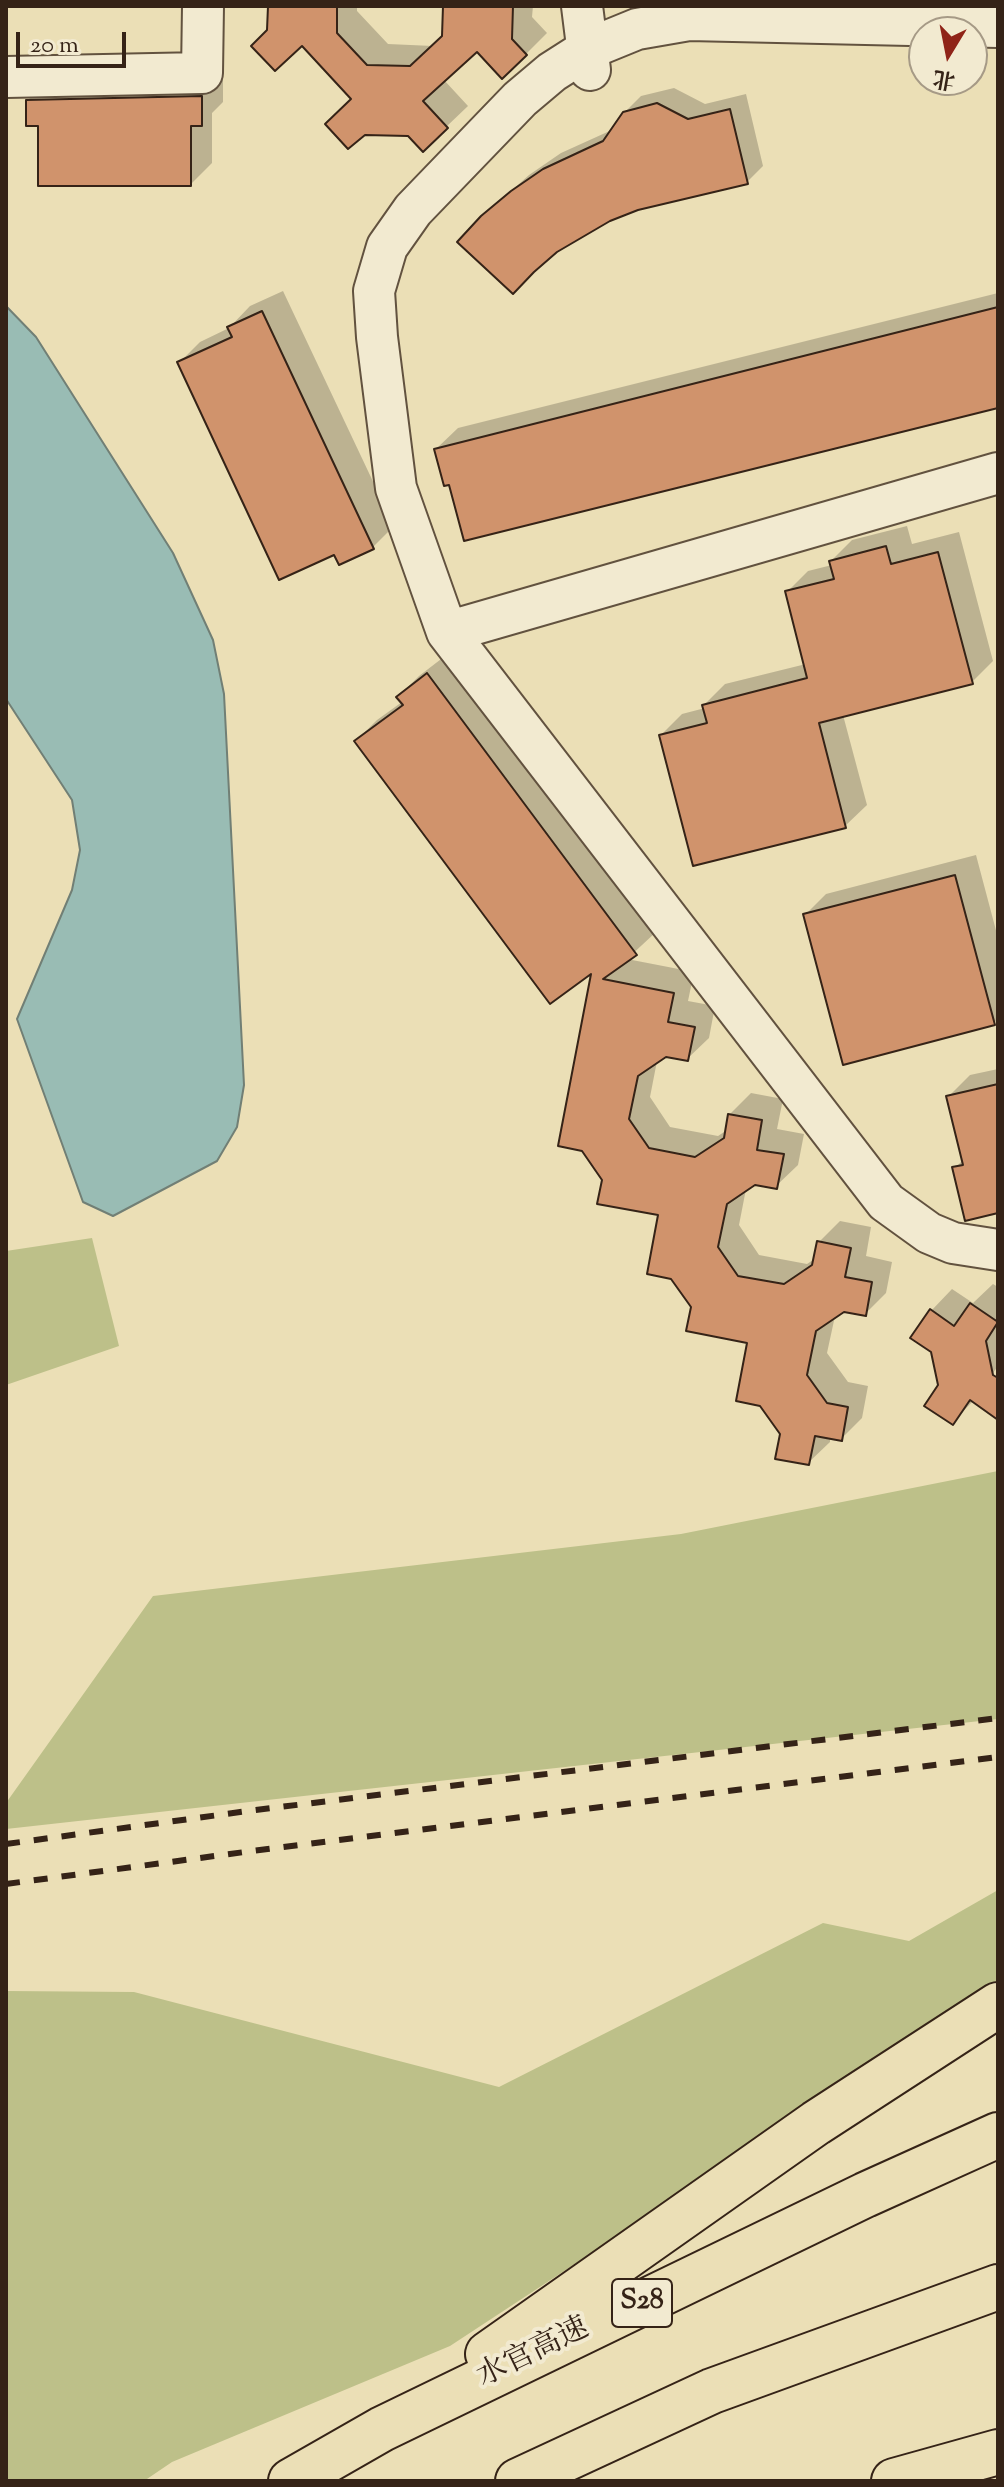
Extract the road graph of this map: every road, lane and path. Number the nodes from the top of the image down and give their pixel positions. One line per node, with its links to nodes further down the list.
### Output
1 (203, 6): 5 (street)
2 (582, 6): 4 (street)
3 (998, 27): 4 (street)
4 (589, 60): 7 (street)
5 (6, 77)
6 (998, 473): 7 (street)
7 (447, 632): 8 (street)
8 (998, 1250)
9 (998, 2005): 12 (highway)
10 (998, 2135): 12 (highway, 水官高速 / S28)
11 (998, 2287): 15 (highway)
12 (382, 2429): 14 (highway, 水官高速 / S28)
13 (998, 2452): 16 (highway)
14 (291, 2481)
15 (518, 2481)
16 (894, 2481)

